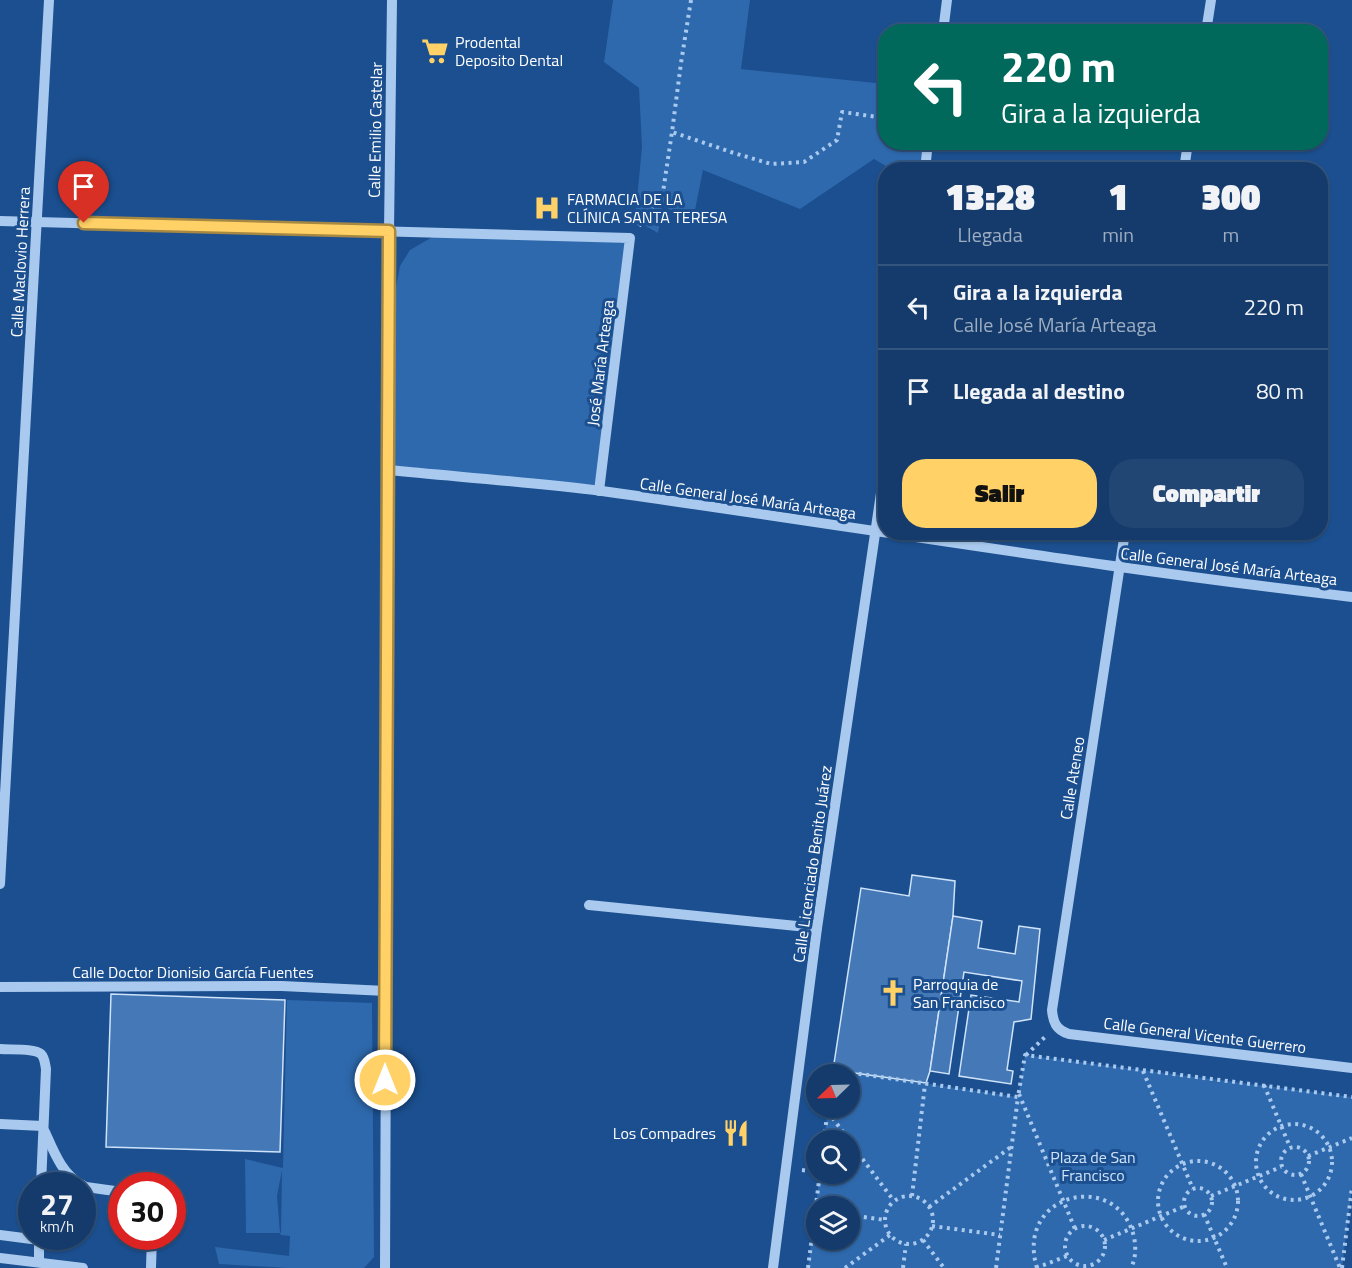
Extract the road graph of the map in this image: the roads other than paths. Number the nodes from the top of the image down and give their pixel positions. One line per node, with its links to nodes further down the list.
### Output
1 (392, 0): 9 (street, Calle Emilio Castelar)
2 (947, 0): 5 (street)
3 (1211, 0): 6 (street)
4 (49, 1): 8 (street, Calle Maclovio Herrera)
5 (944, 24)
6 (1207, 24)
7 (0, 221): 8 (street)
8 (37, 222): 9 (street); 18 (street, Calle Maclovio Herrera)
9 (389, 231): 10 (street, Calle Emilio Castelar); 11 (street, José María Arteaga)
10 (388, 470): 11 (street, Calle General José María Arteaga); 22 (street, Calle Emilio Castelar)
11 (599, 491): 13 (street, Calle General José María Arteaga)
12 (878, 517): 13 (street, Calle Licenciado Benito Juárez)
13 (876, 532): 20 (street, Calle Licenciado Benito Juárez)
14 (933, 540): 16 (street, Calle General José María Arteaga)
15 (1124, 540): 16 (street, Calle Ateneo)
16 (1119, 566): 17 (street, Calle General José María Arteaga); 23 (street, Calle Ateneo)
17 (1352, 597)
18 (0, 884)
19 (589, 904): 20 (street)
20 (817, 928): 39 (street, Calle Licenciado Benito Juárez)
21 (0, 987): 22 (street, Calle Doctor Dionisio García Fuentes)
22 (386, 991): 38 (street, Calle Emilio Castelar)
23 (1056, 1027): 25 (street, Calle General Vicente Guerrero)
24 (0, 1049): 27 (street)
25 (1352, 1068)
26 (0, 1124): 27 (street)
27 (43, 1126): 28 (street); 29 (street)
28 (41, 1172)
29 (66, 1172)
30 (0, 1235): 31 (street)
31 (18, 1236)
32 (39, 1250): 35 (street)
33 (152, 1250): 37 (street)
34 (0, 1258): 35 (street)
35 (39, 1262): 36 (street)
36 (83, 1268)
37 (151, 1268)
38 (385, 1268)
39 (773, 1268)

